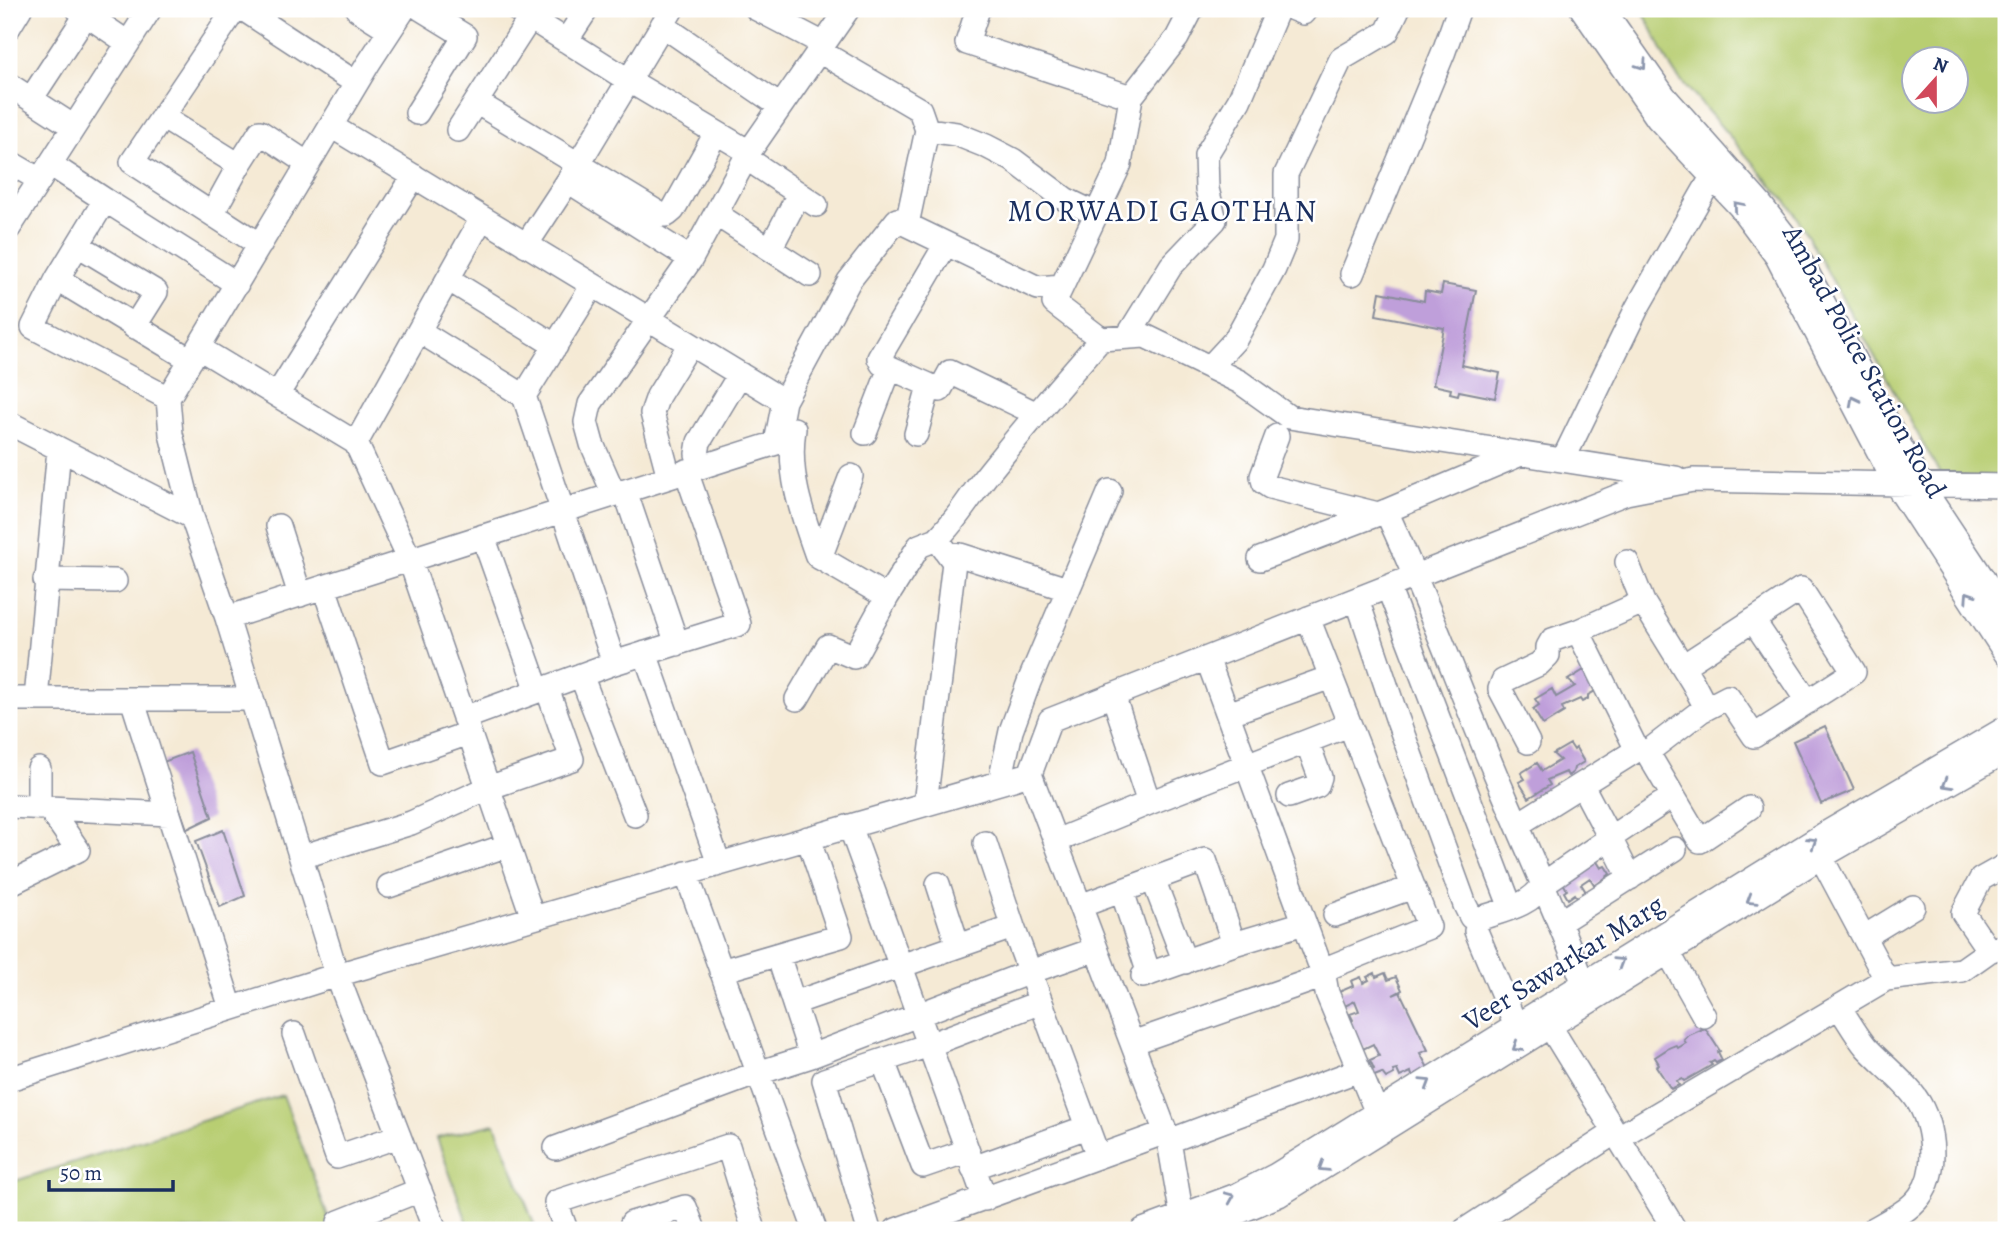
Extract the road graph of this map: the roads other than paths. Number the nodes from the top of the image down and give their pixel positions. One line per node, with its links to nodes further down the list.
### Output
1 (150, 9): 24 (street)
2 (235, 9): 34 (street)
3 (243, 9): 27 (street)
4 (357, 9): 22 (street)
5 (404, 9): 22 (street)
6 (421, 9): 33 (street)
7 (587, 9): 23 (street)
8 (757, 9): 25 (street)
9 (848, 9): 25 (street)
10 (978, 9): 29 (street)
11 (1192, 9): 29 (street)
12 (1278, 9): 71 (street)
13 (1293, 9): 14 (street)
14 (1307, 9)
15 (1398, 9): 76 (street)
16 (1459, 9): 62 (street)
17 (1581, 9): 47 (street, Ambad Police Station Road)
18 (1602, 9): 98 (street, Ambad Police Station Road, one-way to 98)
19 (85, 11): 24 (street); 30 (street)
20 (527, 12): 23 (street); 31 (street)
21 (667, 17): 26 (street); 32 (street)
22 (390, 30): 27 (street)
23 (566, 41): 26 (street)
24 (128, 43): 36 (street)
25 (821, 48): 32 (street); 38 (street)
26 (628, 80): 39 (street); 45 (street)
27 (356, 83): 35 (street)
28 (9, 85): 30 (street)
29 (1132, 97): 51 (street)
30 (31, 99): 36 (street)
31 (476, 102): 37 (street); 45 (street)
32 (780, 106): 40 (street)
33 (417, 113)
34 (162, 117): 43 (street); 49 (street)
35 (331, 126): 42 (street); 46 (street)
36 (74, 127): 44 (street)
37 (458, 130)
38 (926, 130): 51 (street); 53 (street)
39 (716, 133): 40 (street); 45 (street)
40 (747, 155): 50 (street); 59 (street)
41 (9, 162): 44 (street)
42 (308, 164): 43 (street); 57 (street)
43 (239, 165): 49 (street)
44 (45, 172): 48 (street); 54 (street)
45 (573, 173): 58 (street); 60 (street)
46 (414, 176): 52 (street); 80 (street)
47 (1712, 177): 93 (street); 97 (street, Ambad Police Station Road, one-way to 47)
48 (105, 200): 56 (street); 65 (street)
49 (212, 214): 57 (street)
50 (716, 214): 59 (street); 60 (street)
51 (1096, 214): 67 (street)
52 (482, 218): 58 (street); 64 (street)
53 (907, 224): 55 (street); 83 (street)
54 (9, 228)
55 (947, 244): 67 (street); 77 (street)
56 (78, 245): 63 (street); 69 (street)
57 (260, 245): 65 (street)
58 (526, 245): 66 (street)
59 (770, 249): 61 (street)
60 (691, 259): 68 (street)
61 (810, 275)
62 (1352, 275)
63 (57, 279): 69 (street); 82 (street)
64 (448, 279): 70 (street); 74 (street)
65 (237, 284): 75 (street)
66 (593, 285): 68 (street); 74 (street)
67 (1062, 286): 72 (street)
68 (650, 320): 73 (street); 101 (street)
69 (134, 327): 75 (street)
70 (419, 331): 81 (street); 90 (street)
71 (1128, 337): 72 (street); 76 (street)
72 (1101, 339): 84 (street)
73 (690, 344): 78 (street); 94 (street)
74 (556, 346): 81 (street)
75 (195, 354): 80 (street); 82 (street)
76 (1210, 367): 92 (street)
77 (890, 368): 79 (street); 87 (street)
78 (740, 374): 83 (street); 94 (street)
79 (929, 386): 84 (street); 88 (street)
80 (277, 395): 90 (street)
81 (524, 396): 102 (street)
82 (168, 398): 104 (street)
83 (784, 401): 94 (street)
84 (1035, 413): 107 (street)
85 (9, 423): 91 (street)
86 (794, 429): 108 (street)
87 (865, 433)
88 (916, 434)
89 (1277, 436): 103 (street)
90 (356, 443): 110 (street)
91 (60, 449): 104 (street); 113 (street)
92 (1521, 454): 93 (street); 103 (street)
93 (1563, 460): 96 (street)
94 (686, 471): 101 (street); 127 (street)
95 (851, 476): 108 (street)
96 (1693, 480): 97 (street); 112 (street)
97 (1895, 483): 98 (street); 129 (street, Ambad Police Station Road, one-way to 97)
98 (1920, 485): 99 (street); 122 (street, Ambad Police Station Road)
99 (2006, 486)
100 (1110, 491): 117 (street)
101 (620, 492): 102 (street); 127 (street)
102 (562, 511): 106 (street); 131 (street)
103 (1382, 512): 109 (street); 112 (street)
104 (192, 517): 123 (street)
105 (278, 526): 118 (street)
106 (483, 536): 110 (street); 135 (street)
107 (942, 546): 117 (street); 119 (street); 159 (street)
108 (820, 558): 119 (street)
109 (1260, 559)
110 (410, 560): 115 (street); 145 (street)
111 (1627, 562): 121 (street)
112 (1416, 576): 116 (street); 167 (street)
113 (45, 580): 114 (street); 138 (street)
114 (115, 580)
115 (324, 587): 118 (street); 145 (street)
116 (1388, 587): 120 (street); 190 (street)
117 (1067, 589): 154 (street)
118 (300, 595): 123 (street)
119 (887, 597): 141 (street)
120 (1357, 599): 124 (street); 190 (street)
121 (1643, 602): 126 (street); 132 (street)
122 (2006, 613)
123 (227, 618): 140 (street)
124 (1308, 618): 130 (street); 134 (street)
125 (1753, 620): 132 (street); 142 (street); 142 (street)
126 (1578, 631): 148 (street); 155 (street)
127 (677, 643): 128 (street)
128 (645, 653): 131 (street); 177 (street)
129 (2006, 654)
130 (1207, 658): 136 (street); 144 (street)
131 (614, 663): 133 (street)
132 (1683, 666): 143 (street)
133 (581, 675): 135 (street); 166 (street)
134 (1331, 677): 144 (street); 146 (street)
135 (542, 689): 145 (street); 156 (street)
136 (1113, 695): 153 (street); 158 (street)
137 (9, 699): 138 (street)
138 (36, 699): 139 (street)
139 (132, 699): 140 (street); 165 (street)
140 (252, 699): 175 (street)
141 (797, 699)
142 (1808, 702): 143 (street)
143 (1701, 711): 163 (street)
144 (1228, 714): 151 (street)
145 (467, 725): 156 (street)
146 (1349, 725): 149 (street); 186 (street)
147 (2006, 728): 164 (street, Veer Sawarkar Marg)
148 (1528, 742)
149 (1307, 743): 151 (street); 157 (street)
150 (2006, 751): 164 (street, Veer Sawarkar Marg, one-way to 164)
151 (1247, 766): 158 (street); 193 (street)
152 (38, 769): 162 (street)
153 (1030, 774): 154 (street); 171 (street)
154 (1000, 782): 159 (street)
155 (1582, 785): 167 (street); 170 (street)
156 (488, 788): 173 (street); 175 (street)
157 (1289, 796)
158 (1149, 803): 171 (street)
159 (925, 804): 168 (street)
160 (1661, 804): 170 (street)
161 (9, 806): 162 (street)
162 (44, 808): 165 (street); 182 (street)
163 (1749, 808)
164 (1882, 811): 176 (street, Veer Sawarkar Marg); 211 (street, Veer Sawarkar Marg, one-way to 164)
165 (169, 814): 215 (street)
166 (635, 815)
167 (1517, 825): 184 (street)
168 (850, 826): 169 (street); 205 (street)
169 (808, 838): 177 (street); 203 (street)
170 (1610, 838): 180 (street); 184 (street)
171 (1056, 842): 188 (street)
172 (985, 843): 195 (street)
173 (508, 845): 185 (street); 192 (street)
174 (1675, 849): 180 (street)
175 (300, 857): 208 (street)
176 (1821, 857): 197 (street); 202 (street, Veer Sawarkar Marg, one-way to 202)
177 (719, 864): 179 (street)
178 (2006, 865): 200 (street)
179 (686, 873): 192 (street); 206 (street)
180 (1630, 878): 194 (street)
181 (1153, 879): 187 (street); 198 (street); 204 (street)
182 (9, 884)
183 (938, 884): 199 (street)
184 (1544, 884): 190 (street); 194 (street)
185 (390, 886)
186 (1413, 887): 191 (street); 209 (street)
187 (1122, 891): 188 (street); 204 (street)
188 (1080, 906): 201 (street)
189 (1913, 906): 197 (street)
190 (1511, 908)
191 (1335, 915)
192 (533, 918): 208 (street)
193 (1304, 922): 198 (street); 209 (street)
194 (1560, 922): 211 (street)
195 (1013, 926): 199 (street); 207 (street)
196 (1476, 931): 219 (street)
197 (1864, 937): 210 (street)
198 (1234, 944): 204 (street)
199 (958, 946): 205 (street)
200 (1997, 948): 210 (street)
201 (1096, 949): 207 (street); 221 (street)
202 (1668, 952): 217 (street); 218 (street, Veer Sawarkar Marg)
203 (778, 954): 206 (street); 213 (street)
204 (1185, 962)
205 (900, 966): 213 (street); 216 (street)
206 (722, 971): 226 (street)
207 (1030, 972): 212 (street); 216 (street)
208 (337, 975): 215 (street); 231 (street)
209 (1324, 976): 221 (street); 225 (street)
210 (1886, 979): 214 (street)
211 (1584, 984): 218 (street, Veer Sawarkar Marg)
212 (1041, 1002): 222 (street); 229 (street)
213 (794, 1003): 223 (street)
214 (1839, 1007): 230 (street); 251 (street)
215 (231, 1008): 227 (street)
216 (918, 1015): 222 (street); 223 (street)
217 (1704, 1016)
218 (1546, 1018): 219 (street, Veer Sawarkar Marg); 230 (street); 239 (street, Veer Sawarkar Marg, one-way to 239)
219 (1516, 1027): 228 (street, Veer Sawarkar Marg, one-way to 219)
220 (294, 1034): 231 (street)
221 (1132, 1043): 232 (street)
222 (929, 1045): 224 (street); 235 (street)
223 (811, 1056): 226 (street)
224 (883, 1061): 235 (street); 246 (street)
225 (1359, 1070): 228 (street); 232 (street)
226 (758, 1073): 233 (street); 245 (street)
227 (9, 1079)
228 (1377, 1113): 239 (street, Veer Sawarkar Marg, one-way to 228)
229 (1087, 1126): 234 (street); 235 (street)
230 (1615, 1135): 249 (street); 250 (street)
231 (399, 1136): 236 (street)
232 (1167, 1136): 234 (street); 239 (street)
233 (556, 1148)
234 (1098, 1156): 237 (street)
235 (970, 1160): 237 (street)
236 (420, 1190): 238 (street); 240 (street)
237 (985, 1199): 247 (street)
238 (339, 1222)
239 (1189, 1226): 248 (street, Veer Sawarkar Marg)
240 (435, 1230)
241 (566, 1230): 244 (street)
242 (634, 1230): 243 (street)
243 (694, 1230)
244 (754, 1230)
245 (814, 1230)
246 (869, 1230)
247 (896, 1230)
248 (1143, 1230)
249 (1465, 1230)
250 (1675, 1230)
251 (1872, 1230)

